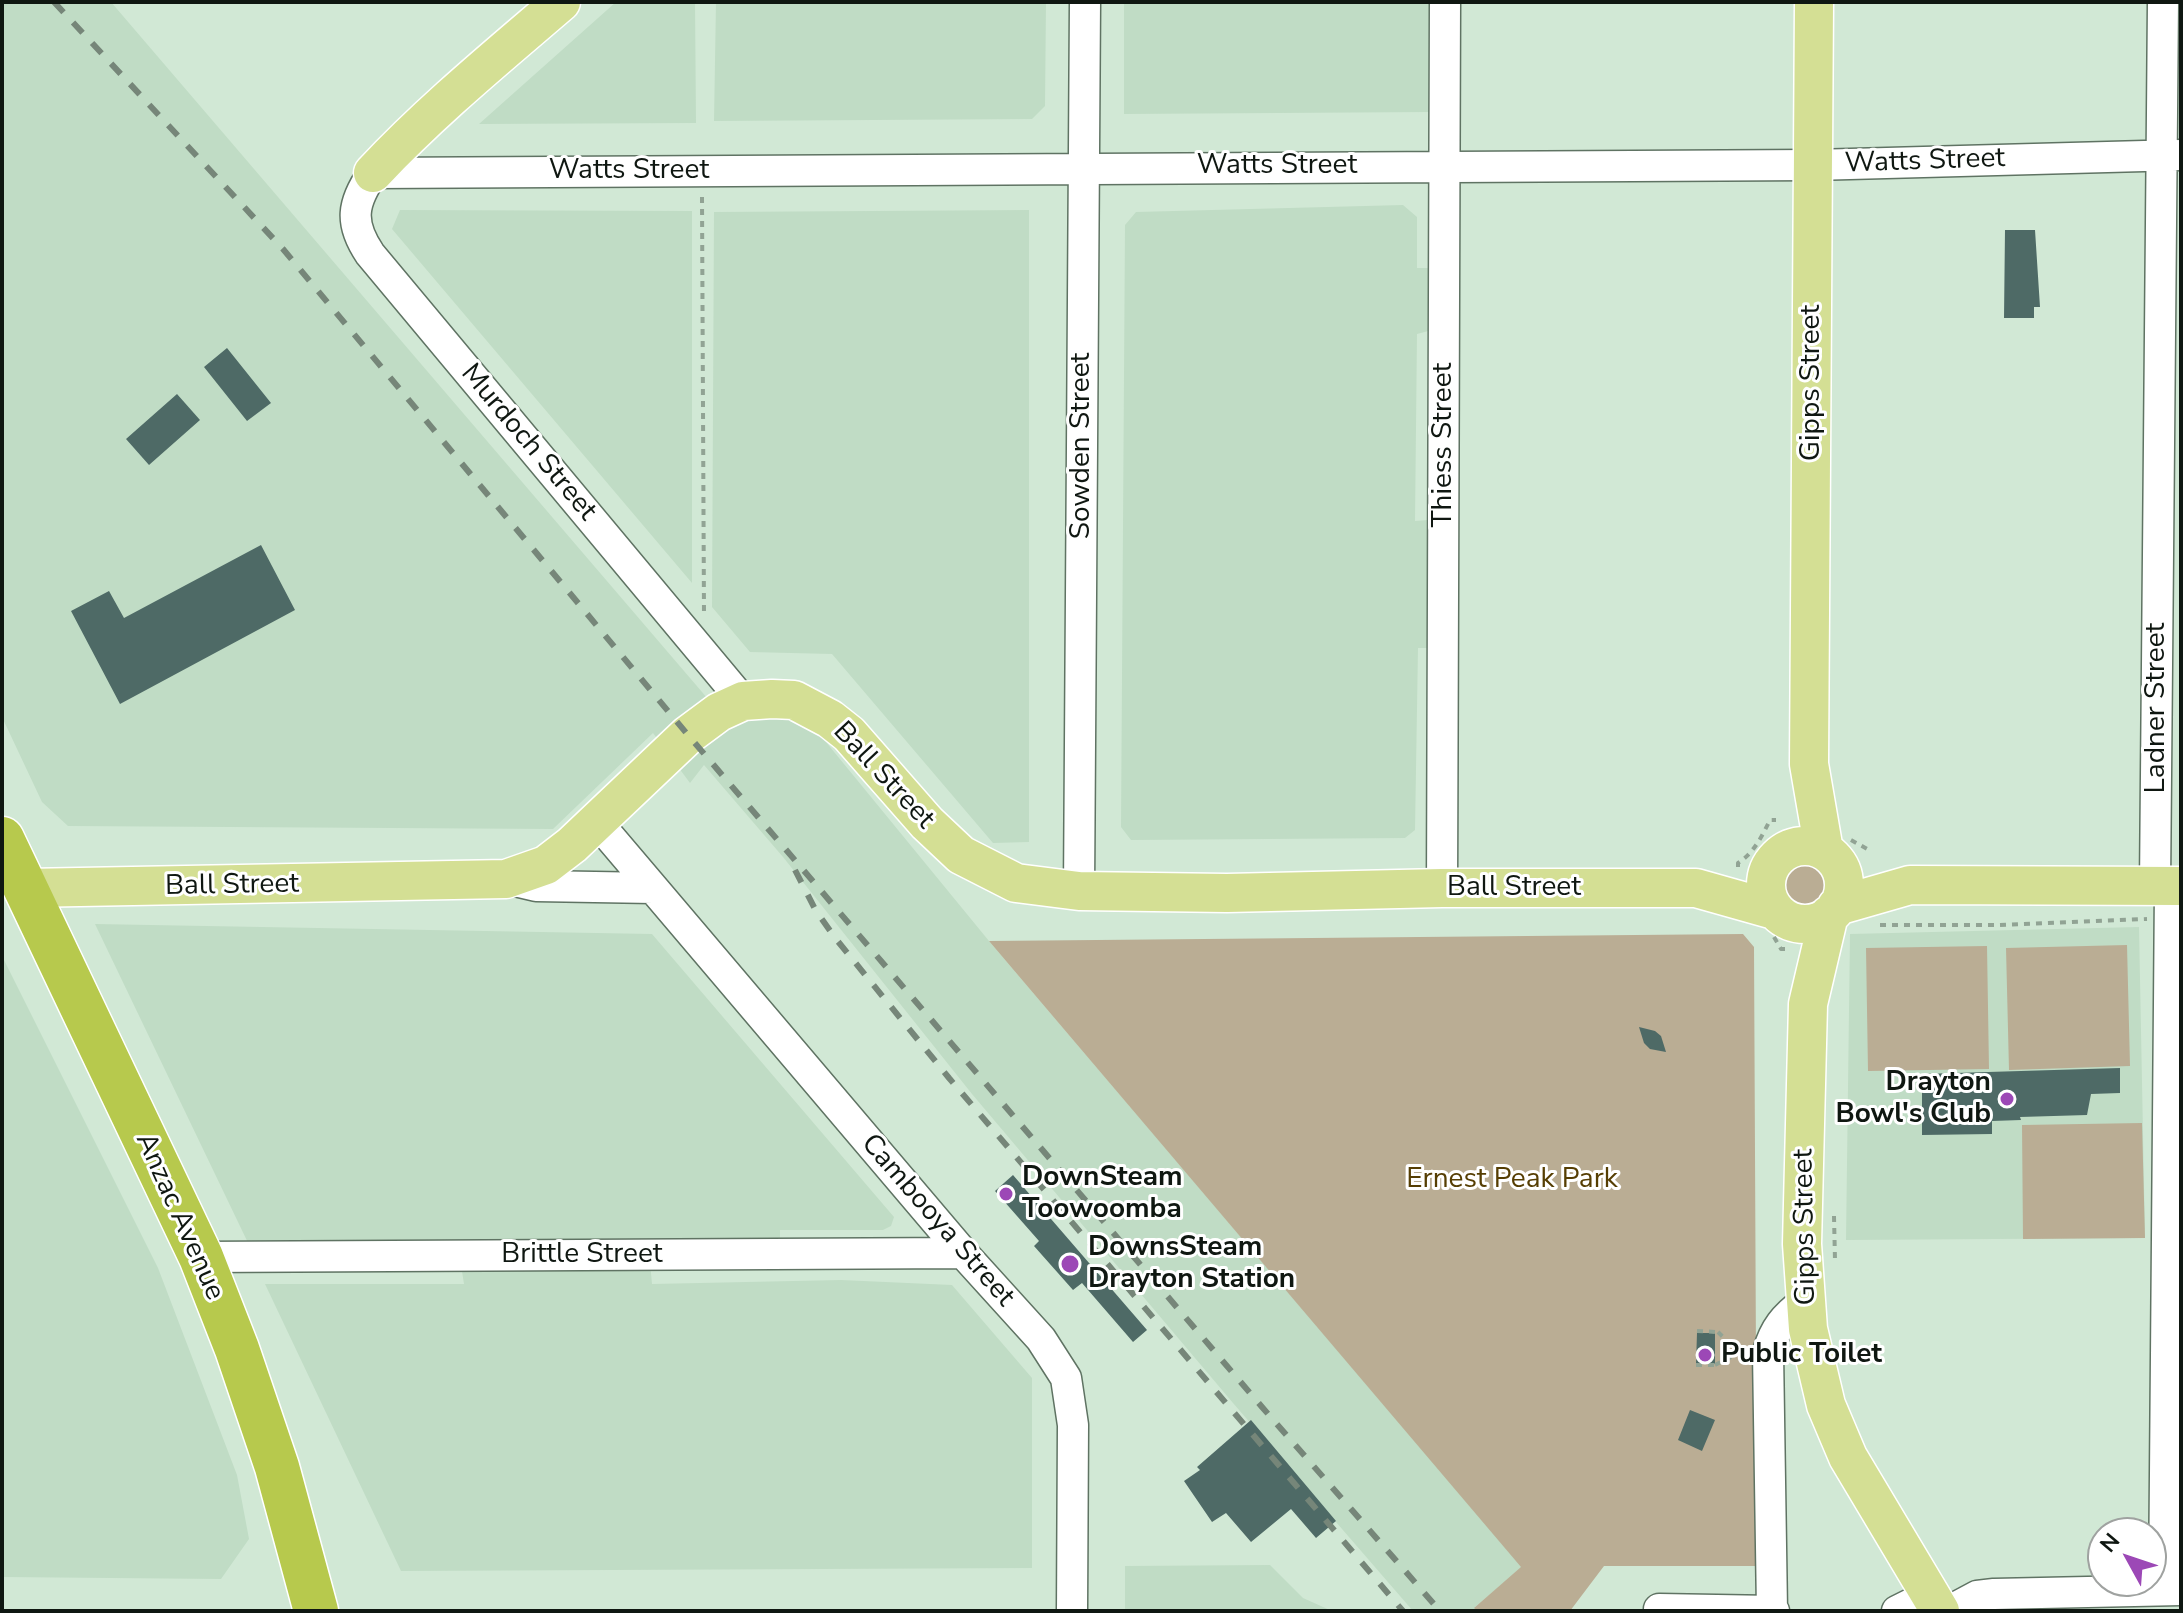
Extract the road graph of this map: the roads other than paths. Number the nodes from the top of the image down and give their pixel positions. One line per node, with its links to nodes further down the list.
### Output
1 (561, 2): 10 (main road)
2 (1085, 2): 9 (street, Sowden Street)
3 (1445, 2): 7 (street, Thiess Street)
4 (1814, 2): 8 (main road, Gipps Street)
5 (2163, 2): 6 (street, Ladner Street)
6 (2171, 155): 8 (street, Watts Street); 24 (street, Ladner Street)
7 (1445, 165): 8 (street, Watts Street); 9 (street, Watts Street); 21 (street, Thiess Street)
8 (1813, 165): 12 (main road, Gipps Street)
9 (1083, 168): 10 (street, Watts Street); 23 (street, Sowden Street)
10 (373, 173): 11 (street, Murdoch Street)
11 (743, 701): 13 (main road, Ball Street); 23 (main road, Ball Street)
12 (1809, 764): 15 (main road, Gipps Street); 16 (main road, Gipps Street)
13 (597, 822): 17 (main road, Ball Street); 20 (street, Cambooya Street)
14 (2, 839): 19 (highway, Anzac Avenue)
15 (1768, 851): 16 (main road); 22 (main road, Ball Street); 26 (main road)
16 (1831, 858): 18 (main road); 25 (main road)
17 (506, 879): 19 (main road, Ball Street); 20 (street)
18 (1910, 885): 24 (main road); 25 (main road)
19 (26, 888): 29 (highway, Anzac Avenue)
20 (653, 888): 28 (street, Cambooya Street)
21 (1442, 888): 22 (main road, Ball Street); 23 (main road, Ball Street)
22 (1696, 888): 26 (main road, Ball Street)
23 (1079, 891)
24 (2169, 894): 31 (street, Ladner Street)
25 (1833, 911): 26 (main road); 27 (main road, Gipps Street)
26 (1779, 914): 27 (main road, Gipps Street)
27 (1808, 1004): 30 (main road, Gipps Street)
28 (963, 1253): 29 (street, Brittle Street); 36 (street, Cambooya Street)
29 (201, 1257): 35 (highway, Anzac Avenue)
30 (1804, 1302): 33 (main road, Gipps Street); 37 (street)
31 (2172, 1590): 32 (street)
32 (2050, 1602): 33 (street)
33 (1940, 1605): 38 (street)
34 (1659, 1609): 37 (street)
35 (316, 1611)
36 (1072, 1611)
37 (1773, 1611)
38 (1897, 1611)

